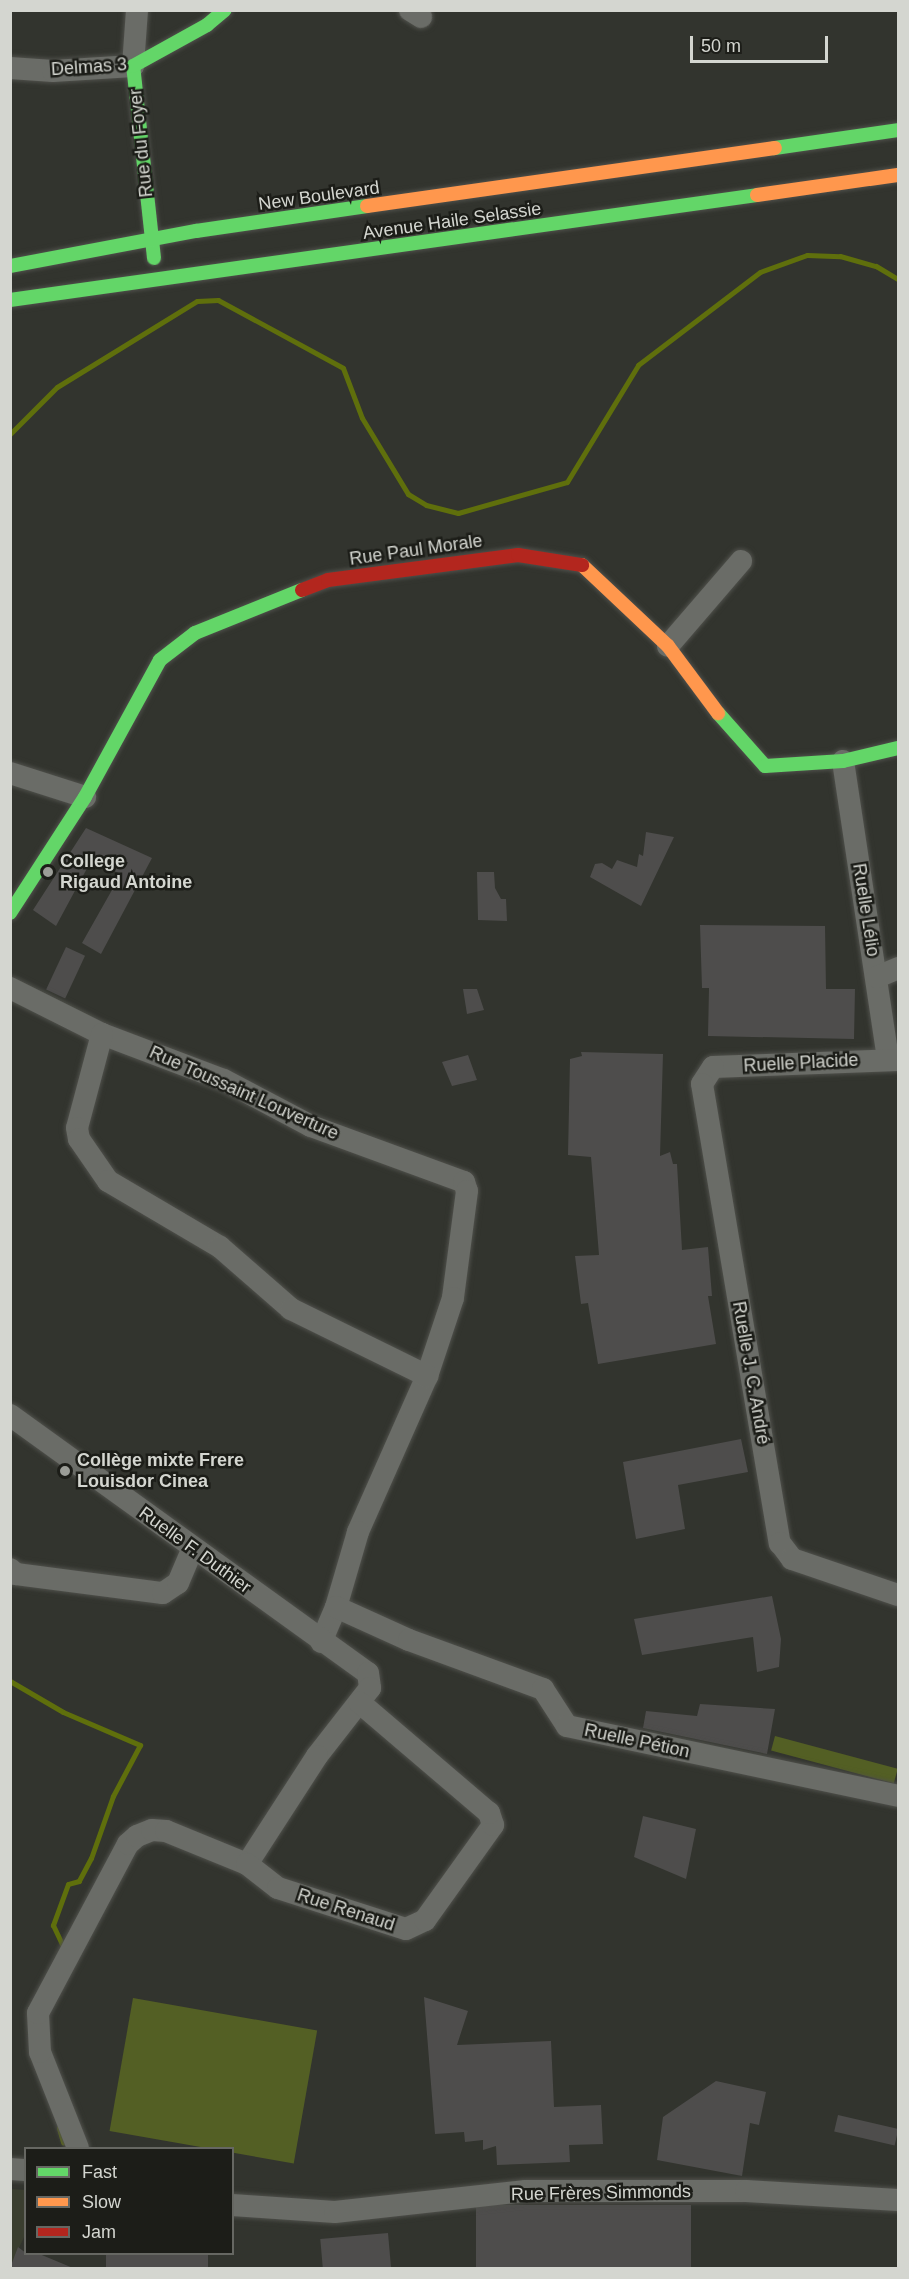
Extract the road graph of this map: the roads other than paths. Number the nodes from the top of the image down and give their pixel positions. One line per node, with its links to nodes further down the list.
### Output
1 (137, 10): 3 (street, Rue du Foyer)
2 (225, 10): 3 (street, Delmas 3)
3 (133, 66): 4 (street, Delmas 3); 8 (street, Rue du Foyer)
4 (10, 68)
5 (898, 130): 7 (street, Avenue Haile Selassie)
6 (898, 175): 10 (street, Avenue Haile Selassie)
7 (492, 191): 8 (street, New Boulevard)
8 (151, 239): 9 (street); 10 (street, Rue du Foyer)
9 (10, 266)
10 (157, 282): 11 (street, Avenue Haile Selassie)
11 (10, 300)
12 (741, 561): 13 (street)
13 (668, 646): 15 (street, Rue Paul Morale); 17 (street, Rue Paul Morale)
14 (898, 748): 15 (street, Rue Paul Morale)
15 (843, 762): 20 (street, Ruelle Lélio)
16 (10, 773): 17 (street)
17 (85, 797): 18 (street, Rue Paul Morale)
18 (10, 913)
19 (898, 968): 20 (street)
20 (877, 977): 23 (street, Ruelle Lélio)
21 (10, 988): 22 (street, Rue Toussaint Louverture)
22 (102, 1034): 25 (street); 25 (street, Rue Toussaint Louverture)
23 (893, 1060): 24 (street, Ruelle Placide)
24 (706, 1073): 29 (street, Ruelle J. C. André)
25 (427, 1376): 30 (street, Rue Toussaint Louverture)
26 (10, 1415): 27 (street, Ruelle F. Duthier)
27 (193, 1548): 28 (street); 31 (street, Ruelle F. Duthier)
28 (10, 1569)
29 (898, 1594)
30 (336, 1607): 31 (street, Rue Toussaint Louverture); 33 (street, Ruelle Pétion)
31 (321, 1642): 32 (street, Ruelle F. Duthier)
32 (360, 1703): 34 (street); 34 (street, Rue Renaud)
33 (898, 1796)
34 (247, 1864): 35 (street, Rue Renaud)
35 (78, 2147)
36 (898, 2200): 37 (street, Rue Frères Simmonds)
37 (234, 2205)

